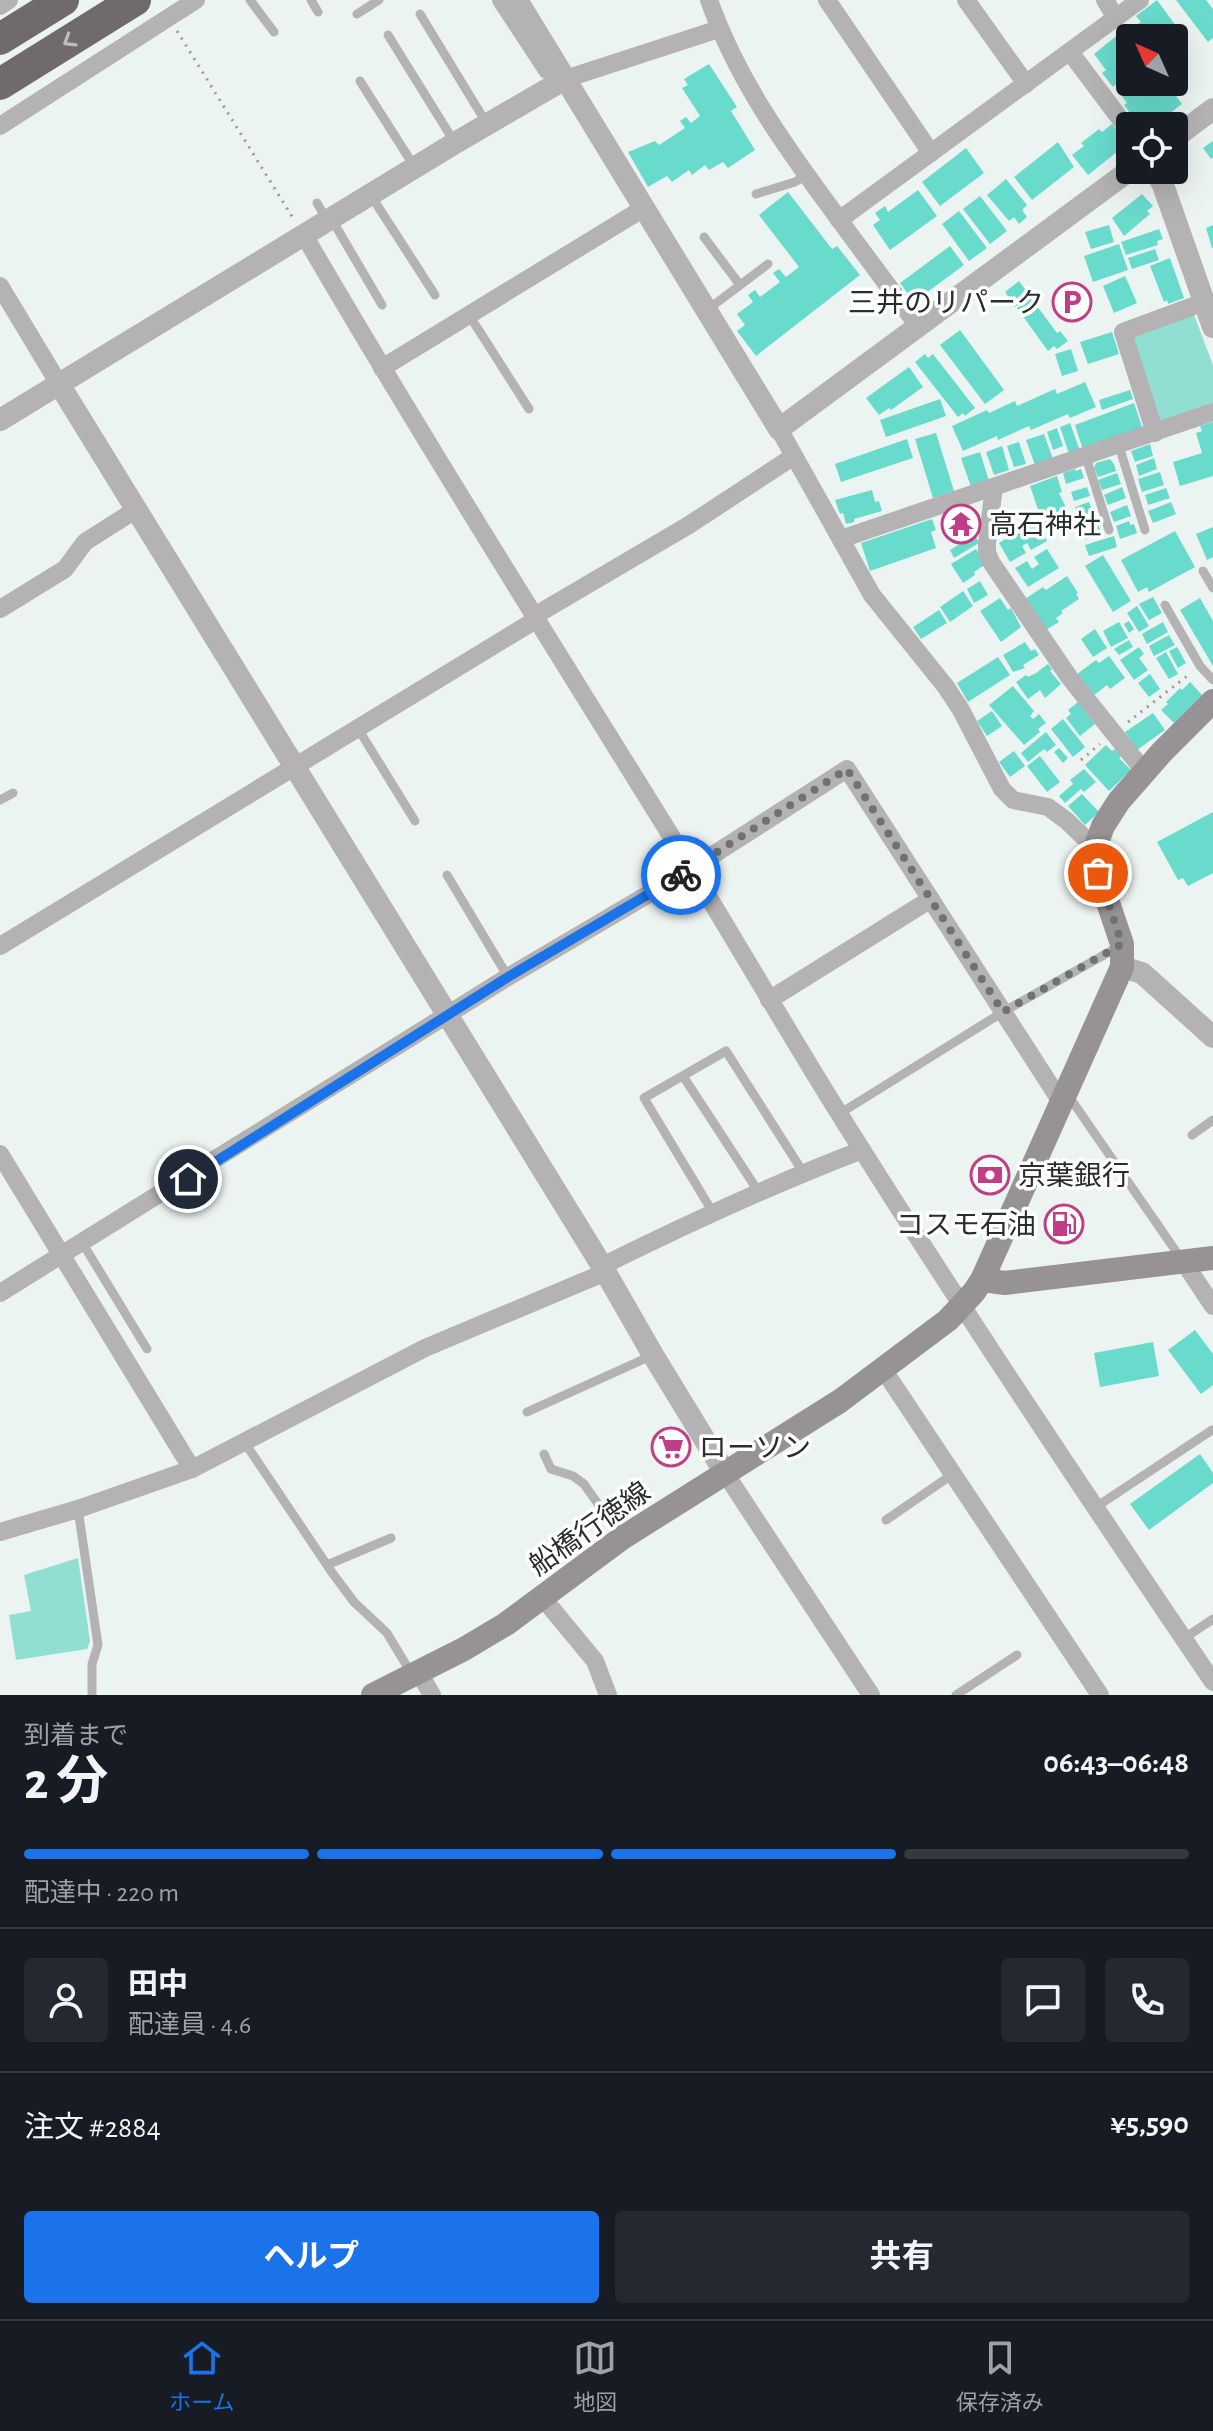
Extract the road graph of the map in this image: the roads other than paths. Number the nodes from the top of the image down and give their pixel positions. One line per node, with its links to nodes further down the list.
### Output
1 (9, 0): 15 (street)
2 (63, 0): 23 (highway)
3 (135, 0): 27 (highway, one-way to 27)
4 (196, 0): 32 (street)
5 (250, 0): 21 (lane)
6 (311, 0): 16 (lane)
7 (379, 0): 17 (lane)
8 (501, 0): 25 (street)
9 (517, 0): 25 (street)
10 (709, 0): 20 (street)
11 (827, 0): 35 (street)
12 (966, 0): 28 (street)
13 (1105, 0): 19 (street)
14 (1140, 0): 19 (street)
15 (0, 6)
16 (318, 12)
17 (357, 14)
18 (420, 14): 31 (lane)
19 (1116, 18): 24 (street)
20 (719, 29): 25 (street); 37 (street)
21 (274, 32)
22 (388, 35): 34 (lane)
23 (0, 39)
24 (1070, 52): 28 (street); 30 (street)
25 (565, 79): 31 (street); 42 (street)
26 (360, 81): 36 (lane)
27 (0, 84)
28 (1026, 84): 35 (street)
29 (1213, 109): 33 (street)
30 (1116, 113)
31 (487, 124): 34 (street)
32 (0, 126)
33 (1188, 128)
34 (455, 143): 36 (street)
35 (931, 153): 44 (street)
36 (415, 167): 40 (street)
37 (806, 175): 41 (lane); 44 (street)
38 (1116, 180): 55 (street)
39 (1162, 184): 51 (street)
40 (370, 194): 43 (street); 50 (lane)
41 (756, 194)
42 (644, 208): 53 (street); 54 (street)
43 (325, 214): 45 (street); 52 (lane)
44 (839, 220): 55 (street)
45 (301, 231): 57 (street); 58 (street)
46 (704, 237): 48 (lane)
47 (768, 264): 48 (lane)
48 (740, 285): 53 (lane)
49 (0, 286): 58 (street)
50 (435, 295)
51 (1204, 302): 56 (street); 63 (street)
52 (382, 305)
53 (707, 310): 62 (street)
54 (469, 315): 57 (street); 59 (lane)
55 (918, 326): 62 (street)
56 (1213, 327)
57 (382, 368): 76 (street)
58 (59, 384): 61 (street); 68 (street)
59 (529, 409)
60 (1213, 412): 63 (street)
61 (0, 420)
62 (779, 429): 65 (street)
63 (1155, 433): 64 (street)
64 (1119, 446): 66 (street); 70 (lane)
65 (794, 456): 71 (street); 76 (street)
66 (1086, 457): 67 (street); 69 (lane)
67 (994, 487): 71 (street); 81 (street)
68 (137, 509): 75 (street); 80 (street)
69 (1109, 530)
70 (1145, 530)
71 (841, 539): 85 (street)
72 (1203, 571): 73 (lane)
73 (1213, 588)
74 (1165, 605): 77 (lane)
75 (0, 609)
76 (535, 619): 79 (street); 86 (street)
77 (1213, 680)
78 (1213, 701): 81 (main road)
79 (357, 727): 80 (street); 84 (lane)
80 (295, 765): 89 (street); 94 (street)
81 (1144, 771): 85 (main road)
82 (13, 793): 83 (lane)
83 (0, 800)
84 (415, 821)
85 (1095, 848): 90 (main road)
86 (691, 869): 88 (street); 91 (street); 92 (street)
87 (447, 875): 91 (lane)
88 (931, 899): 92 (street); 93 (street)
89 (0, 945)
90 (1122, 956): 93 (lane); 95 (street); 97 (main road, 船橋行徳線)
91 (508, 977): 94 (street)
92 (769, 1000): 98 (street)
93 (1003, 1012): 97 (street); 98 (lane)
94 (448, 1016): 106 (street); 110 (street)
95 (1213, 1037)
96 (683, 1076): 103 (lane); 104 (lane); 105 (lane)
97 (1063, 1097): 109 (lane); 111 (main road, 船橋行徳線)
98 (839, 1114): 101 (street)
99 (1213, 1120): 100 (lane)
100 (1192, 1135)
101 (862, 1150): 103 (street); 113 (street)
102 (0, 1154): 107 (street)
103 (803, 1172): 104 (street)
104 (758, 1191): 105 (street)
105 (712, 1211): 110 (street)
106 (83, 1244): 107 (street); 115 (lane)
107 (62, 1255): 112 (street); 122 (street)
108 (1213, 1258): 109 (main road)
109 (1183, 1261): 111 (main road); 114 (street)
110 (604, 1269): 116 (street); 120 (street)
111 (982, 1280): 113 (main road, 船橋行徳線)
112 (0, 1293)
113 (962, 1305): 117 (main road, 船橋行徳線); 125 (street)
114 (1213, 1306)
115 (147, 1349)
116 (653, 1355): 118 (lane); 123 (street)
117 (883, 1369): 123 (main road, 船橋行徳線); 124 (street)
118 (527, 1412)
119 (1212, 1430): 125 (lane)
120 (245, 1443): 122 (street); 131 (lane)
121 (544, 1454): 130 (lane)
122 (192, 1469): 126 (street)
123 (725, 1473): 130 (main road, 船橋行徳線); 143 (street)
124 (953, 1474): 127 (lane); 138 (street)
125 (1096, 1507): 134 (street)
126 (78, 1509): 128 (street); 139 (lane)
127 (886, 1520)
128 (0, 1532)
129 (391, 1538): 131 (lane)
130 (622, 1538): 132 (main road, 船橋行徳線)
131 (327, 1565): 136 (lane)
132 (542, 1597): 136 (main road, 船橋行徳線); 142 (street)
133 (1213, 1619): 134 (lane)
134 (1183, 1639): 137 (street)
135 (1017, 1655): 144 (lane)
136 (415, 1673): 140 (main road, 船橋行徳線); 141 (street)
137 (1213, 1682)
138 (1093, 1693)
139 (92, 1695)
140 (373, 1695)
141 (432, 1695)
142 (608, 1695)
143 (871, 1695)
144 (956, 1695)

